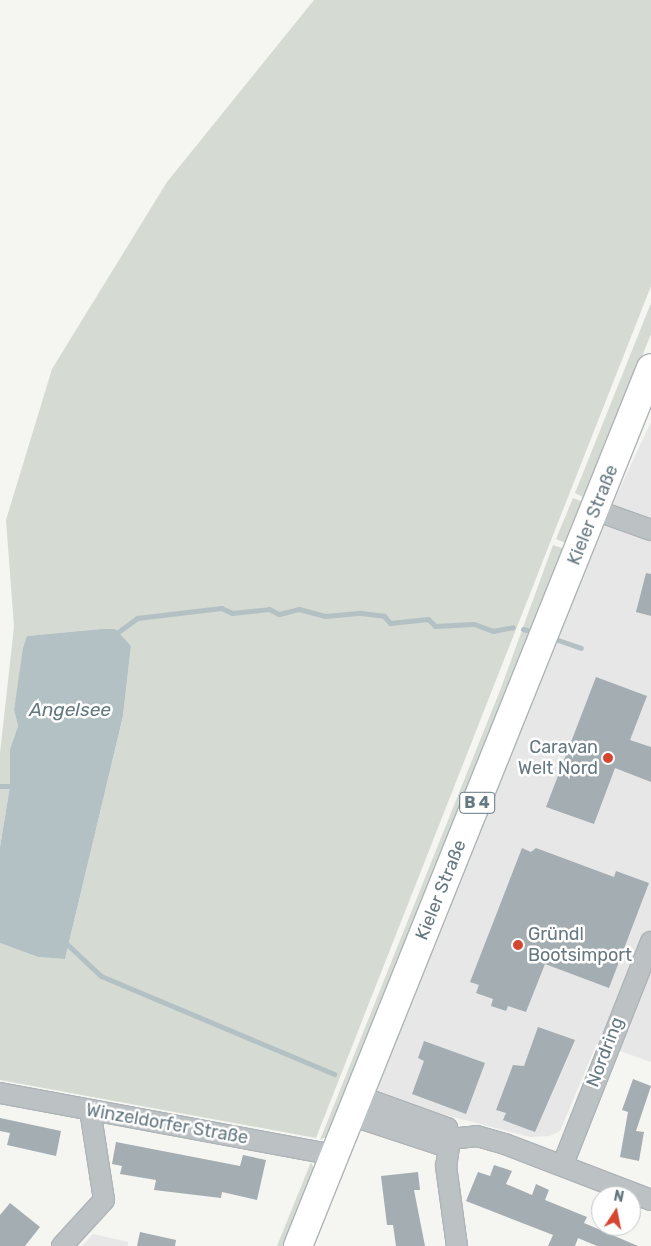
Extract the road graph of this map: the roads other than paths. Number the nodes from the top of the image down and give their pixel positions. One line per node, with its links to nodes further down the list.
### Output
1 (651, 368): 2 (main road, Kieler Straße / B 4)
2 (596, 510): 3 (street); 6 (main road, Kieler Straße / B 4)
3 (651, 530)
4 (651, 942): 10 (street, Nordring)
5 (0, 1093): 7 (street, Winzeldorfer Straße)
6 (354, 1105): 8 (street); 9 (main road, Kieler Straße / B 4)
7 (90, 1110): 9 (street, Winzeldorfer Straße); 12 (street)
8 (450, 1139): 10 (street); 14 (street)
9 (334, 1155): 13 (main road, Kieler Straße / B 4)
10 (563, 1164): 11 (street)
11 (651, 1200)
12 (62, 1246)
13 (298, 1246)
14 (457, 1246)

